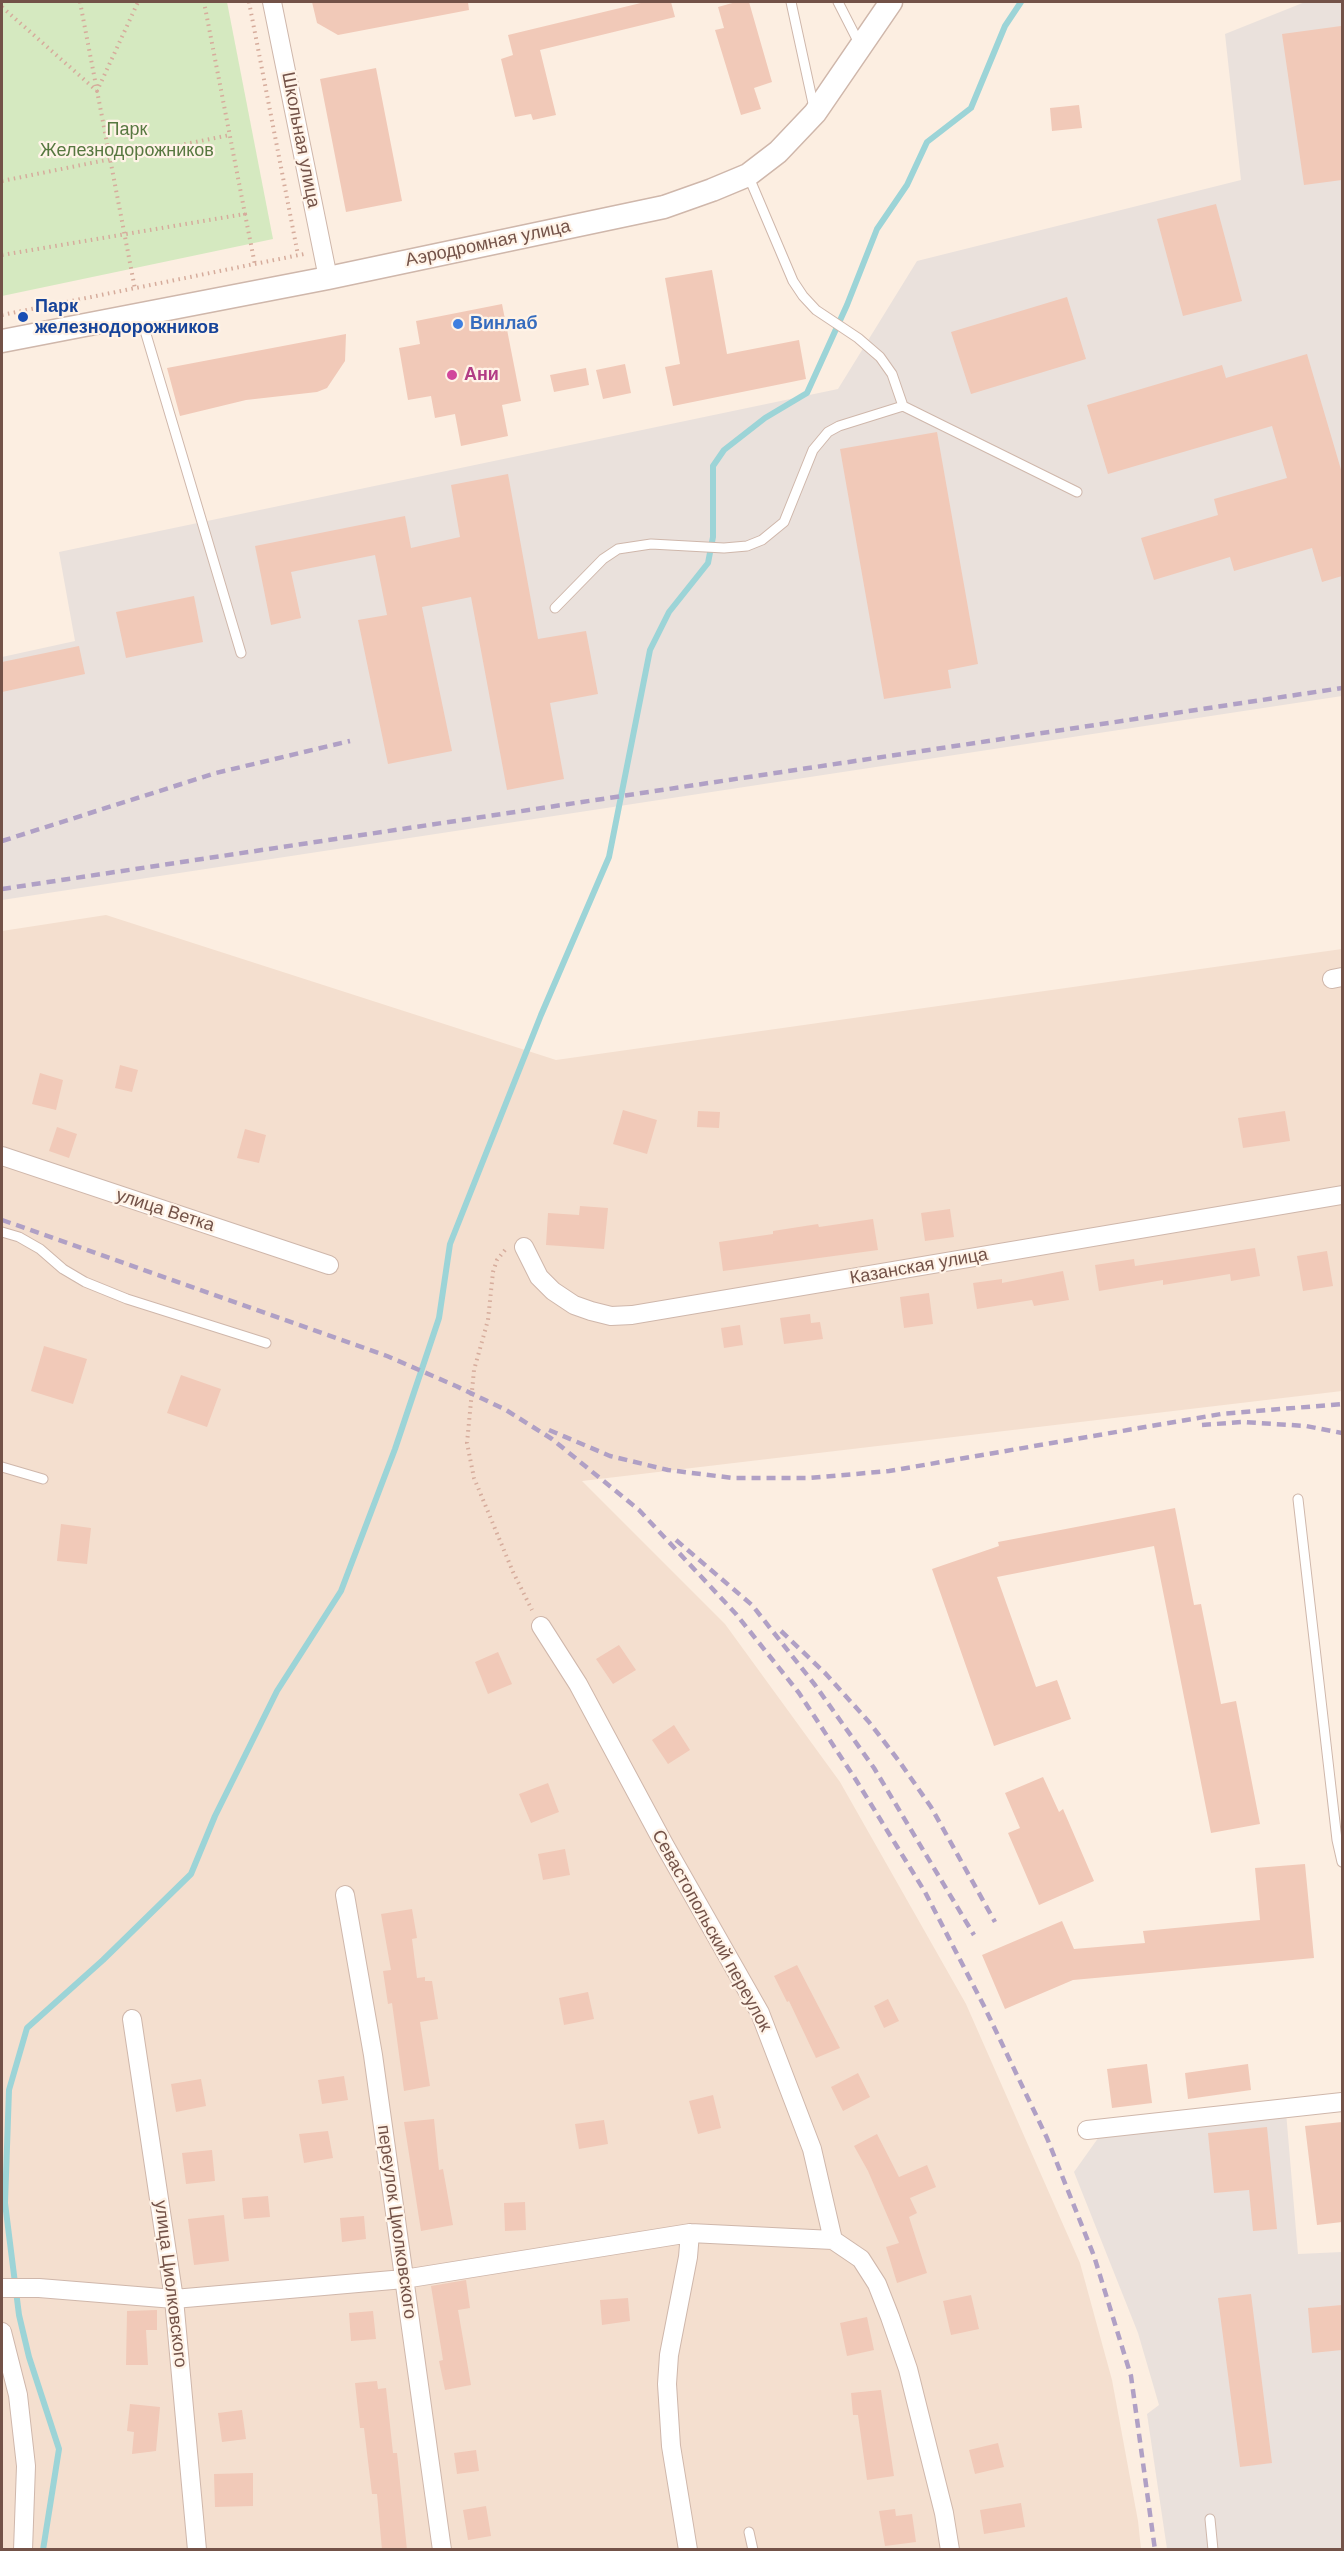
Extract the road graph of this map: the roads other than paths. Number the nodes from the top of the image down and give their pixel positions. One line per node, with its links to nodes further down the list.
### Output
1 (272, 2): 8 (street, Школьная улица)
2 (790, 2): 6 (lane)
3 (838, 2): 5 (lane)
4 (891, 2): 5 (street, Аэродромная улица)
5 (861, 47): 6 (street, Аэродромная улица)
6 (815, 113): 7 (street, Аэродромная улица)
7 (748, 175): 8 (street, Аэродромная улица); 11 (lane)
8 (328, 278): 9 (street, Аэродромная улица)
9 (140, 314): 10 (street, Аэродромная улица); 14 (lane)
10 (2, 341)
11 (903, 406): 12 (lane); 13 (lane)
12 (1077, 492)
13 (555, 608)
14 (241, 653)
15 (2, 1156): 19 (street, улица Ветка)
16 (1342, 1195): 18 (street, Казанская улица)
17 (2, 1232): 20 (lane)
18 (525, 1247)
19 (329, 1265)
20 (266, 1344)
21 (2, 1467): 22 (lane)
22 (43, 1479)
23 (1298, 1499): 25 (lane)
24 (541, 1626): 31 (street, Севастопольский переулок)
25 (1342, 1862)
26 (345, 1894): 32 (street, переулок Циолковского)
27 (132, 2019): 34 (street, улица Циолковского)
28 (1342, 2102): 29 (street)
29 (1087, 2130)
30 (690, 2234): 31 (street); 32 (street); 41 (street)
31 (834, 2241): 43 (street)
32 (404, 2279): 34 (street); 40 (street, переулок Циолковского)
33 (2, 2288): 34 (street)
34 (174, 2299): 39 (street, улица Циолковского)
35 (2, 2332): 38 (street)
36 (1210, 2519): 44 (lane)
37 (749, 2532): 42 (lane)
38 (23, 2550)
39 (197, 2550)
40 (442, 2550)
41 (688, 2550)
42 (753, 2550)
43 (950, 2550)
44 (1213, 2550)

